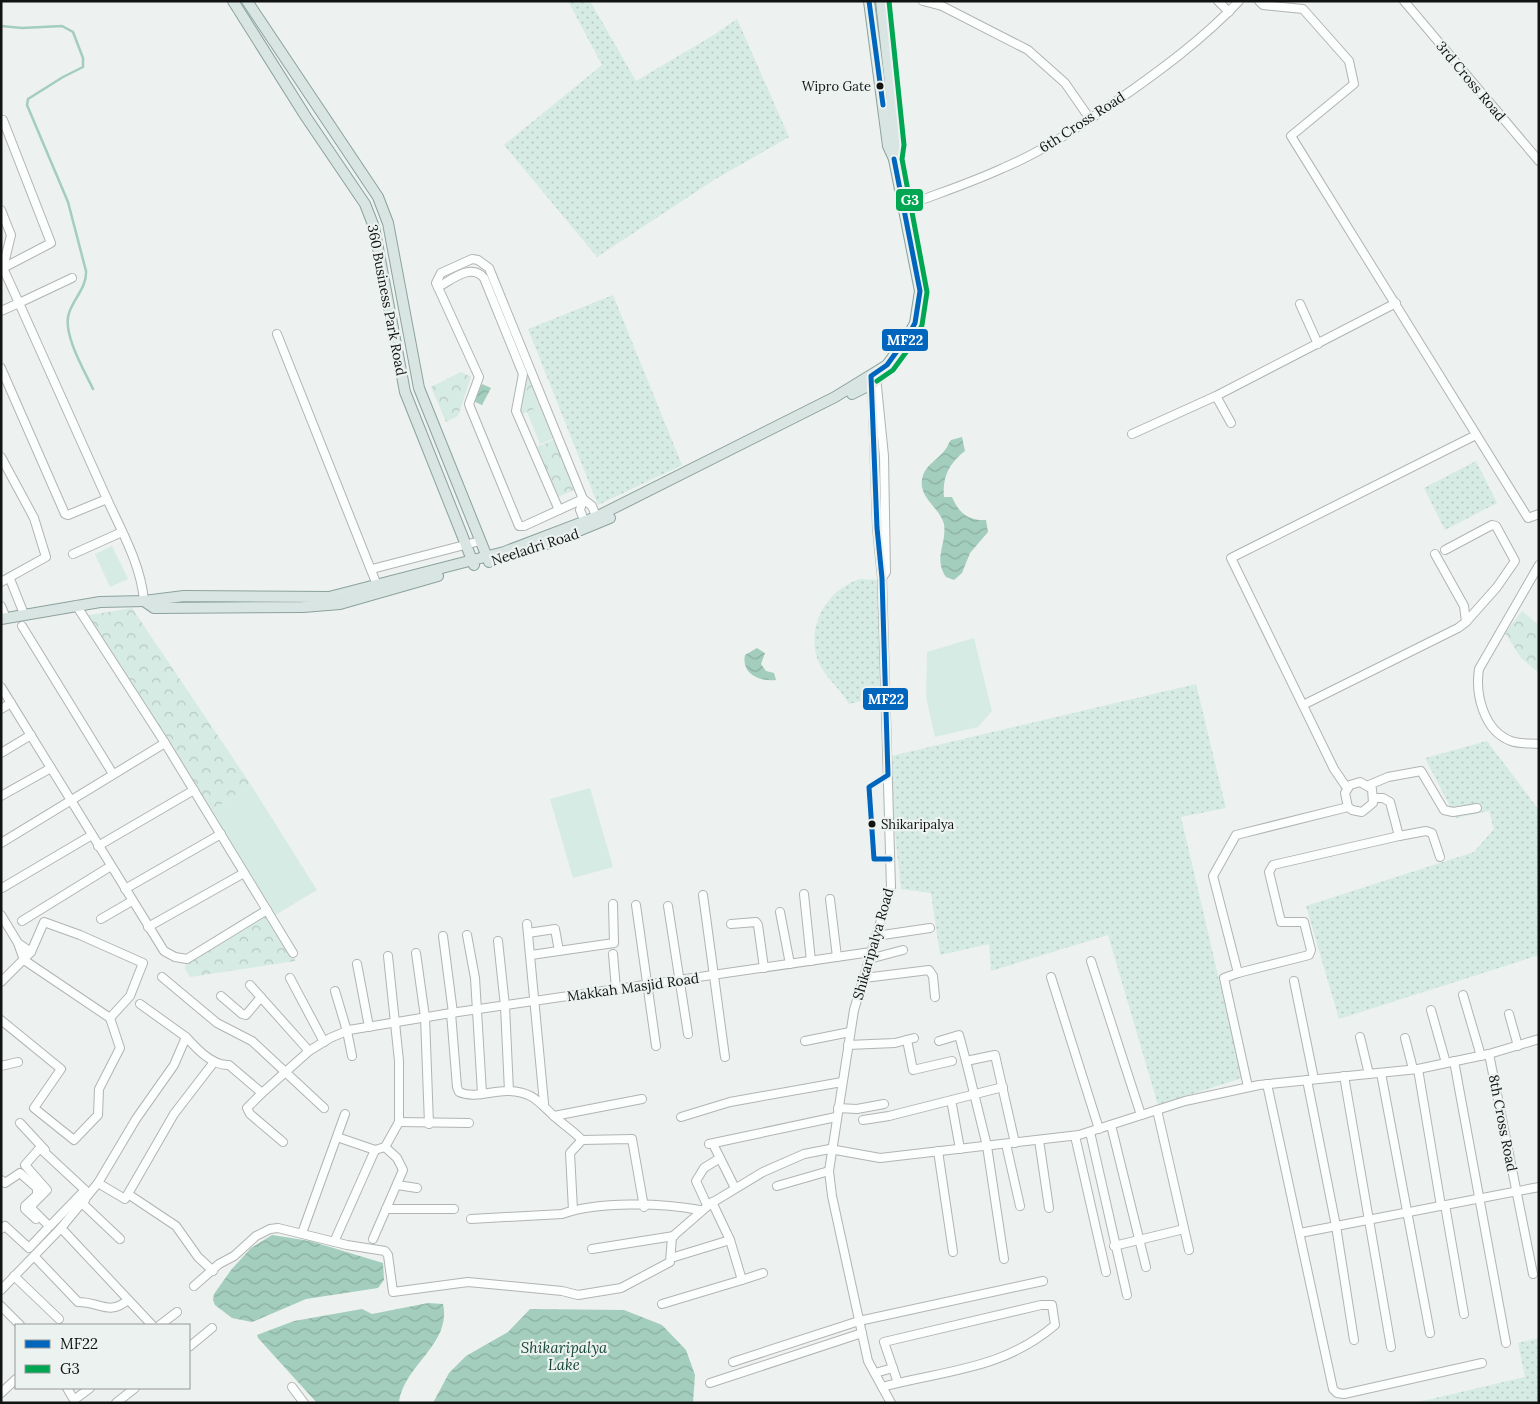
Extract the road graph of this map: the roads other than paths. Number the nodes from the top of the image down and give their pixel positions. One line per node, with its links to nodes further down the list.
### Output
1 (233, 1): 41 (main road, 360 Business Park Road)
2 (247, 1): 40 (main road, 360 Business Park Road)
3 (869, 1): 13 (main road)
4 (881, 1): 13 (main road)
5 (923, 1): 11 (street)
6 (1218, 1): 10 (street)
7 (1239, 1): 10 (street, 6th Cross Road)
8 (1259, 1): 21 (street)
9 (1404, 1): 14 (street, 3rd Cross Road)
10 (1228, 12): 11 (street, 6th Cross Road)
11 (1090, 119): 15 (street, 6th Cross Road)
12 (3, 120): 17 (street)
13 (894, 159): 15 (main road)
14 (1539, 161)
15 (904, 208): 27 (main road, Neeladri Road)
16 (1, 210): 17 (street)
17 (2, 268): 20 (street)
18 (72, 278): 20 (street)
19 (438, 287): 34 (street); 35 (street); 35 (street)
20 (19, 303): 23 (street); 33 (street)
21 (1396, 303): 25 (street); 31 (street)
22 (1300, 304): 25 (street)
23 (1, 311)
24 (277, 334): 48 (street)
25 (1318, 344): 28 (street)
26 (1, 368): 33 (street)
27 (873, 378): 37 (main road, Neeladri Road); 107 (street, Shikaripalya Road)
28 (1216, 396): 29 (street); 30 (street)
29 (1231, 423)
30 (1132, 434)
31 (1476, 435): 36 (street); 62 (street)
32 (1, 457): 49 (street)
33 (107, 499): 39 (street)
34 (583, 499): 35 (street); 37 (street); 38 (street)
35 (559, 510)
36 (1539, 514)
37 (598, 520): 38 (main road, Neeladri Road)
38 (586, 525): 45 (main road, Neeladri Road)
39 (122, 532): 43 (street); 52 (street)
40 (480, 541): 41 (street); 45 (main road, 360 Business Park Road)
41 (466, 545): 46 (main road, 360 Business Park Road); 48 (street)
42 (1445, 550): 58 (street)
43 (73, 554)
44 (1435, 554): 58 (street)
45 (488, 560): 46 (main road, Neeladri Road)
46 (473, 563): 51 (main road, Neeladri Road); 53 (main road, Neeladri Road)
47 (1539, 565): 66 (street)
48 (372, 569): 51 (street)
49 (10, 579): 50 (street); 56 (street)
50 (1, 582)
51 (377, 585): 53 (main road, Neeladri Road)
52 (144, 601): 53 (main road, Neeladri Road); 54 (main road, Neeladri Road)
53 (220, 603)
54 (76, 605): 56 (main road, Neeladri Road); 65 (street)
55 (1, 606): 57 (street)
56 (24, 614): 57 (main road, Neeladri Road)
57 (4, 619)
58 (1466, 622): 62 (street)
59 (22, 626): 69 (street)
60 (1, 687): 61 (street)
61 (11, 703): 63 (street); 64 (street)
62 (1303, 705): 71 (street)
63 (1, 709)
64 (31, 735): 67 (street); 68 (street)
65 (165, 743): 69 (street); 72 (street)
66 (1539, 744)
67 (1, 753)
68 (51, 768): 73 (street); 75 (street)
69 (113, 774): 75 (street)
70 (1369, 785): 71 (street); 74 (street); 77 (street)
71 (1347, 788): 76 (street)
72 (194, 790): 78 (street); 82 (street)
73 (1, 796)
74 (1374, 798): 76 (street); 80 (street)
75 (70, 800): 79 (street); 81 (street)
76 (1348, 807): 126 (street)
77 (1477, 808)
78 (220, 834): 85 (street); 87 (street)
79 (92, 836): 82 (street); 86 (street)
80 (1398, 836): 83 (street); 126 (street)
81 (1, 843)
82 (98, 846): 84 (street)
83 (1440, 857)
84 (111, 866): 87 (street); 99 (street)
85 (244, 873): 95 (street); 102 (street)
86 (2, 888)
87 (125, 889): 91 (street)
88 (804, 894): 121 (street)
89 (703, 895): 127 (street)
90 (830, 899): 119 (street)
91 (132, 901): 98 (street); 102 (street)
92 (613, 904): 111 (street)
93 (636, 905): 136 (street)
94 (668, 906): 132 (street)
95 (267, 910): 102 (street); 113 (street)
96 (780, 912): 124 (street)
97 (1, 915): 109 (street)
98 (101, 919)
99 (22, 921)
100 (527, 924): 104 (street)
101 (731, 924): 125 (street)
102 (148, 927)
103 (930, 928): 107 (street)
104 (528, 933): 111 (street); 116 (street)
105 (467, 935): 146 (street)
106 (444, 936): 148 (street)
107 (876, 936): 117 (street, Shikaripalya Road)
108 (498, 941): 145 (street)
109 (18, 943): 112 (street); 120 (street)
110 (903, 950): 117 (street, Makkah Masjid Road)
111 (559, 951): 116 (street)
112 (31, 952): 120 (street); 151 (street)
113 (293, 953)
114 (416, 953): 150 (street)
115 (612, 954): 137 (street)
116 (531, 955): 143 (street)
117 (870, 955): 119 (street, Makkah Masjid Road); 131 (street, Shikaripalya Road)
118 (388, 956): 153 (street)
119 (837, 957): 121 (street, Makkah Masjid Road)
120 (24, 960): 134 (street); 151 (street)
121 (812, 961): 124 (street, Makkah Masjid Road)
122 (1091, 961): 202 (street)
123 (357, 964): 154 (street)
124 (790, 964): 125 (street, Makkah Masjid Road)
125 (764, 968): 127 (street, Makkah Masjid Road)
126 (1238, 973): 188 (street)
127 (715, 975): 132 (street, Makkah Masjid Road); 172 (street)
128 (162, 977): 180 (street)
129 (1051, 977): 211 (street)
130 (290, 978): 164 (street)
131 (864, 978): 142 (street); 156 (street, Shikaripalya Road)
132 (678, 980): 136 (street, Makkah Masjid Road); 157 (street)
133 (1294, 981): 184 (street)
134 (1, 982)
135 (250, 985): 141 (street)
136 (649, 985): 137 (street, Makkah Masjid Road); 165 (street)
137 (616, 989): 143 (street, Makkah Masjid Road)
138 (335, 991): 155 (street)
139 (1463, 995): 171 (street)
140 (221, 996): 141 (street)
141 (261, 997): 168 (street)
142 (935, 997)
143 (536, 1001): 145 (street, Makkah Masjid Road); 194 (street)
144 (140, 1004): 158 (street)
145 (505, 1006): 146 (street, Makkah Masjid Road); 189 (street)
146 (477, 1010): 148 (street, Makkah Masjid Road); 191 (street)
147 (1431, 1010): 177 (street)
148 (452, 1013): 150 (street, Makkah Masjid Road); 191 (street)
149 (1509, 1014): 167 (street)
150 (425, 1017): 153 (street, Makkah Masjid Road); 209 (street)
151 (110, 1018): 152 (street)
152 (1, 1020)
153 (395, 1022): 154 (street, Makkah Masjid Road); 206 (street)
154 (369, 1026): 155 (street, Makkah Masjid Road)
155 (347, 1031): 164 (street, Makkah Masjid Road); 170 (street)
156 (850, 1032): 162 (street); 166 (street, Shikaripalya Road)
157 (688, 1034)
158 (186, 1037): 176 (street); 229 (street)
159 (1360, 1037): 182 (street)
160 (1406, 1038): 179 (street)
161 (1539, 1039): 167 (street)
162 (805, 1041)
163 (939, 1041): 174 (street)
164 (324, 1042): 168 (street, Makkah Masjid Road)
165 (656, 1046)
166 (848, 1046): 173 (street); 185 (street, Shikaripalya Road)
167 (1518, 1046): 169 (street)
168 (309, 1051): 180 (street, Makkah Masjid Road)
169 (1489, 1054): 171 (street); 236 (street, 8th Cross Road)
170 (352, 1056)
171 (1481, 1056): 177 (street)
172 (725, 1057)
173 (952, 1061)
174 (966, 1061): 187 (street); 192 (street)
175 (18, 1062): 178 (street)
176 (214, 1062): 190 (street); 237 (street)
177 (1450, 1062): 179 (street); 238 (street)
178 (1, 1066)
179 (1416, 1069): 181 (street); 241 (street)
180 (284, 1073): 190 (street, Makkah Masjid Road); 197 (street)
181 (1381, 1073): 182 (street); 249 (street)
182 (1369, 1074): 183 (street)
183 (1344, 1076): 184 (street); 251 (street)
184 (1310, 1080): 186 (street); 252 (street)
185 (842, 1082): 198 (street, Shikaripalya Road); 203 (street)
186 (1268, 1084): 188 (street); 258 (street)
187 (1003, 1087): 192 (street); 218 (street)
188 (1248, 1087): 199 (street)
189 (509, 1090): 191 (street); 194 (street)
190 (262, 1093): 217 (street, Makkah Masjid Road)
191 (482, 1093)
192 (975, 1094): 205 (street); 220 (street)
193 (642, 1099): 201 (street)
194 (544, 1103): 201 (street)
195 (884, 1104): 198 (street)
196 (952, 1105): 223 (street)
197 (324, 1108)
198 (838, 1108): 204 (street, Shikaripalya Road)
199 (1157, 1110): 202 (street); 256 (street)
200 (345, 1114): 214 (street)
201 (554, 1116): 215 (street)
202 (1141, 1116): 210 (street)
203 (681, 1117)
204 (836, 1117): 222 (street, Shikaripalya Road); 226 (street)
205 (863, 1120)
206 (399, 1122): 209 (street); 221 (street)
207 (20, 1123): 235 (street)
208 (469, 1123): 209 (street)
209 (429, 1124)
210 (1111, 1125): 211 (street); 263 (street)
211 (1098, 1129): 212 (street)
212 (1090, 1132): 213 (street); 266 (street)
213 (1075, 1136): 216 (street); 275 (street)
214 (337, 1137): 224 (street); 257 (street)
215 (582, 1140): 242 (street); 247 (street)
216 (1039, 1140): 218 (street); 244 (street)
217 (283, 1142)
218 (1015, 1143): 219 (street)
219 (1006, 1144): 220 (street); 243 (street)
220 (987, 1146): 223 (street); 272 (street)
221 (385, 1147): 224 (street); 230 (street)
222 (830, 1149): 225 (street); 227 (street, Shikaripalya Road); 234 (street)
223 (960, 1149): 225 (street)
224 (374, 1150): 265 (street)
225 (938, 1151): 269 (street)
226 (720, 1158): 234 (street); 240 (street)
227 (829, 1171): 231 (street); 290 (street, Shikaripalya Road)
228 (1, 1180): 255 (street)
229 (98, 1183): 235 (street); 237 (street)
230 (396, 1185): 233 (street); 246 (street)
231 (777, 1186)
232 (1539, 1187): 236 (street)
233 (417, 1188)
234 (735, 1188): 240 (street)
235 (92, 1191): 239 (street)
236 (1516, 1191): 238 (street); 277 (street, 8th Cross Road)
237 (128, 1194): 274 (street)
238 (1480, 1198): 241 (street); 298 (street)
239 (83, 1199): 239 (street); 253 (street); 261 (street)
240 (710, 1204): 248 (street); 264 (street)
241 (1443, 1205): 249 (street); 288 (street)
242 (644, 1206): 247 (street); 248 (street)
243 (1020, 1206)
244 (1049, 1208)
245 (454, 1209): 246 (street)
246 (386, 1210): 262 (street)
247 (573, 1210): 250 (street)
248 (700, 1210): 260 (street)
249 (1407, 1213): 251 (street); 296 (street)
250 (472, 1219)
251 (1370, 1219): 252 (street); 300 (street)
252 (1336, 1226): 258 (street); 297 (street)
253 (61, 1228): 259 (street); 284 (street)
254 (1, 1229): 255 (street)
255 (47, 1229): 259 (street)
256 (1184, 1229): 263 (street); 268 (street)
257 (302, 1233): 265 (street); 274 (street)
258 (1300, 1233): 302 (street)
259 (54, 1235): 270 (street)
260 (674, 1236): 267 (street); 271 (street)
261 (120, 1239)
262 (373, 1239)
263 (1140, 1239): 266 (street); 273 (street)
264 (730, 1240): 271 (street); 279 (street)
265 (334, 1242): 271 (street)
266 (1114, 1246): 283 (street)
267 (592, 1249)
268 (1189, 1250)
269 (953, 1252)
270 (34, 1256): 278 (street); 284 (street)
271 (671, 1258)
272 (1004, 1259)
273 (1146, 1267)
274 (214, 1270): 281 (street)
275 (1106, 1272)
276 (763, 1273): 279 (street)
277 (1534, 1274)
278 (14, 1276): 282 (street); 289 (street)
279 (742, 1280): 285 (street)
280 (1043, 1281): 290 (street)
281 (194, 1286)
282 (1, 1290)
283 (1126, 1295)
284 (128, 1300): 292 (street)
285 (662, 1304)
286 (1, 1306): 291 (street)
287 (177, 1312): 293 (street)
288 (1464, 1314)
289 (59, 1319)
290 (859, 1321): 295 (street, Shikaripalya Road); 301 (street)
291 (19, 1324)
292 (151, 1324)
293 (161, 1324)
294 (212, 1328): 299 (street)
295 (862, 1333): 304 (street, Shikaripalya Road); 306 (street)
296 (1430, 1333)
297 (1354, 1340)
298 (1506, 1343)
299 (190, 1346)
300 (1391, 1347)
301 (733, 1362)
302 (1482, 1363)
303 (893, 1368): 304 (street); 307 (street); 307 (street)
304 (874, 1373): 309 (street, Shikaripalya Road)
305 (15, 1380): 313 (street)
306 (710, 1383)
307 (898, 1383): 309 (street)
308 (292, 1387): 315 (street)
309 (882, 1387): 316 (street, Shikaripalya Road)
310 (68, 1389): 311 (street)
311 (89, 1389)
312 (134, 1389): 314 (street)
313 (1, 1393)
314 (116, 1403)
315 (304, 1403)
316 (890, 1403)

